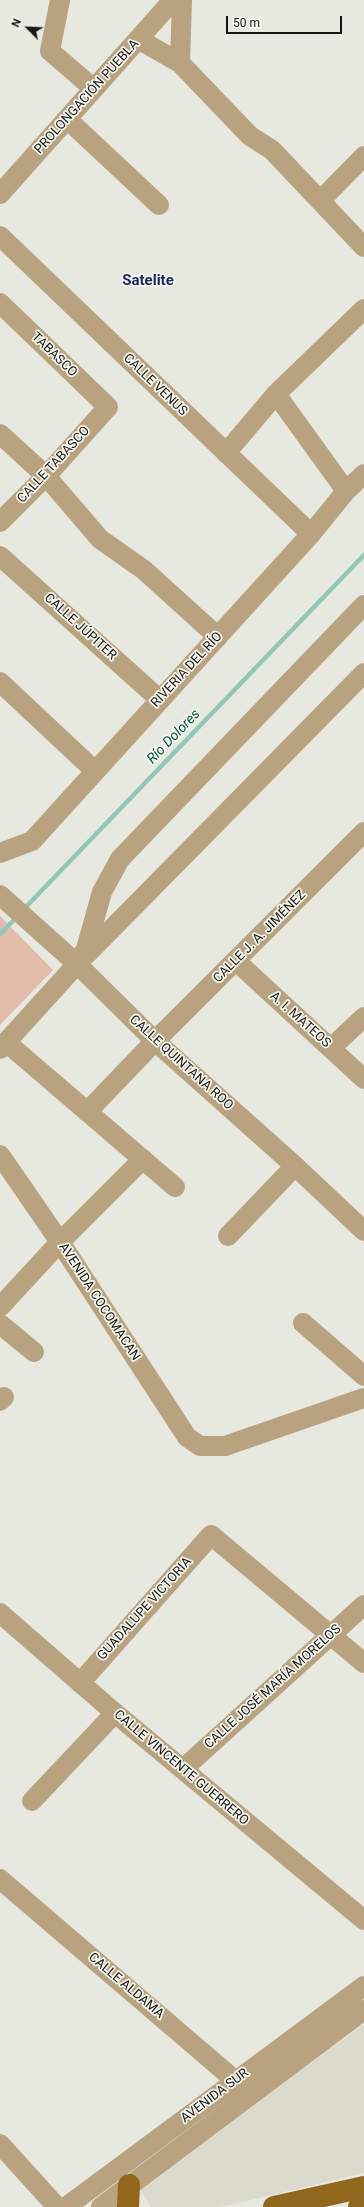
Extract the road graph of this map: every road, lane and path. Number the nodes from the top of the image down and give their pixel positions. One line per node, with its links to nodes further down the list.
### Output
1 (60, 0): 6 (street)
2 (173, 0): 4 (street, PROLONGACIÓN PUEBLA)
3 (182, 0): 5 (street)
4 (138, 40): 5 (street); 6 (street, PROLONGACIÓN PUEBLA)
5 (180, 63): 10 (street)
6 (94, 89): 7 (street, PROLONGACIÓN PUEBLA)
7 (67, 119): 9 (street, PROLONGACIÓN PUEBLA); 11 (street)
8 (364, 156): 10 (street)
9 (0, 194)
10 (321, 200): 13 (street)
11 (160, 205)
12 (0, 236): 19 (street, CALLE VENUS)
13 (364, 247)
14 (0, 303): 17 (street, TABASCO)
15 (364, 309): 16 (street)
16 (276, 394): 19 (street); 22 (street)
17 (108, 407): 21 (street, CALLE TABASCO)
18 (0, 434): 21 (street)
19 (226, 453): 24 (street, CALLE VENUS)
20 (364, 474): 22 (street, RIVERIA DEL RÍO)
21 (46, 476): 23 (street, CALLE TABASCO); 27 (street)
22 (346, 491): 24 (street, RIVERIA DEL RÍO)
23 (0, 522)
24 (311, 534): 27 (street, RIVERIA DEL RÍO)
25 (0, 556): 30 (street, CALLE JÚPITER)
26 (364, 605): 36 (street)
27 (218, 637): 30 (street, RIVERIA DEL RÍO)
28 (363, 676): 36 (street)
29 (0, 682): 31 (street)
30 (159, 699): 31 (street, RIVERIA DEL RÍO)
31 (95, 770): 33 (street, RIVERIA DEL RÍO)
32 (364, 832): 35 (street, CALLE J. A. JIMÉNEZ)
33 (0, 853)
34 (0, 894): 36 (street, CALLE QUINTANA ROO)
35 (236, 962): 38 (street, CALLE J. A. JIMÉNEZ); 40 (street, A. I. MATEOS)
36 (77, 964): 38 (street, CALLE QUINTANA ROO); 39 (street)
37 (364, 1017): 40 (street)
38 (155, 1041): 42 (street, CALLE J. A. JIMÉNEZ); 45 (street, CALLE QUINTANA ROO)
39 (3, 1045): 42 (street)
40 (331, 1048): 41 (street, A. I. MATEOS)
41 (364, 1079)
42 (87, 1112): 44 (street)
43 (0, 1155): 49 (street, AVENIDA COCOMACAN)
44 (143, 1159): 46 (street); 49 (street)
45 (295, 1166): 47 (street, CALLE QUINTANA ROO); 48 (street)
46 (175, 1187)
47 (364, 1231)
48 (228, 1236)
49 (60, 1242): 50 (street); 55 (street, AVENIDA COCOMACAN)
50 (0, 1308)
51 (303, 1323): 54 (street)
52 (0, 1324): 53 (street)
53 (34, 1352)
54 (364, 1376)
55 (364, 1398)
56 (364, 1605): 58 (street, CALLE JOSÉ MARÍA MORELOS)
57 (0, 1613): 60 (street, CALLE VINCENTE GUERRERO)
58 (331, 1636): 59 (street); 60 (street, GUADALUPE VICTORIA); 62 (street, CALLE JOSÉ MARÍA MORELOS)
59 (364, 1663)
60 (80, 1683): 61 (street, CALLE VINCENTE GUERRERO)
61 (115, 1713): 62 (street, CALLE VINCENTE GUERRERO); 63 (street)
62 (182, 1769): 65 (street, CALLE VINCENTE GUERRERO)
63 (32, 1801)
64 (0, 1879): 68 (street, CALLE ALDAMA)
65 (364, 1920)
66 (364, 1986): 68 (street, AVENIDA SUR)
67 (364, 2010): 69 (street, AVENIDA SUR)
68 (237, 2080): 69 (street, CALLE ALDAMA); 75 (street, AVENIDA SUR)
69 (252, 2094): 71 (street, AVENIDA SUR)
70 (0, 2144): 74 (street)
71 (129, 2185): 76 (street, AVENIDA SUR); 77 (main road)
72 (364, 2187): 78 (main road)
73 (364, 2206): 79 (main road)
74 (57, 2207)
75 (66, 2207)
76 (101, 2207)
77 (128, 2207)
78 (274, 2207)
79 (359, 2207)

